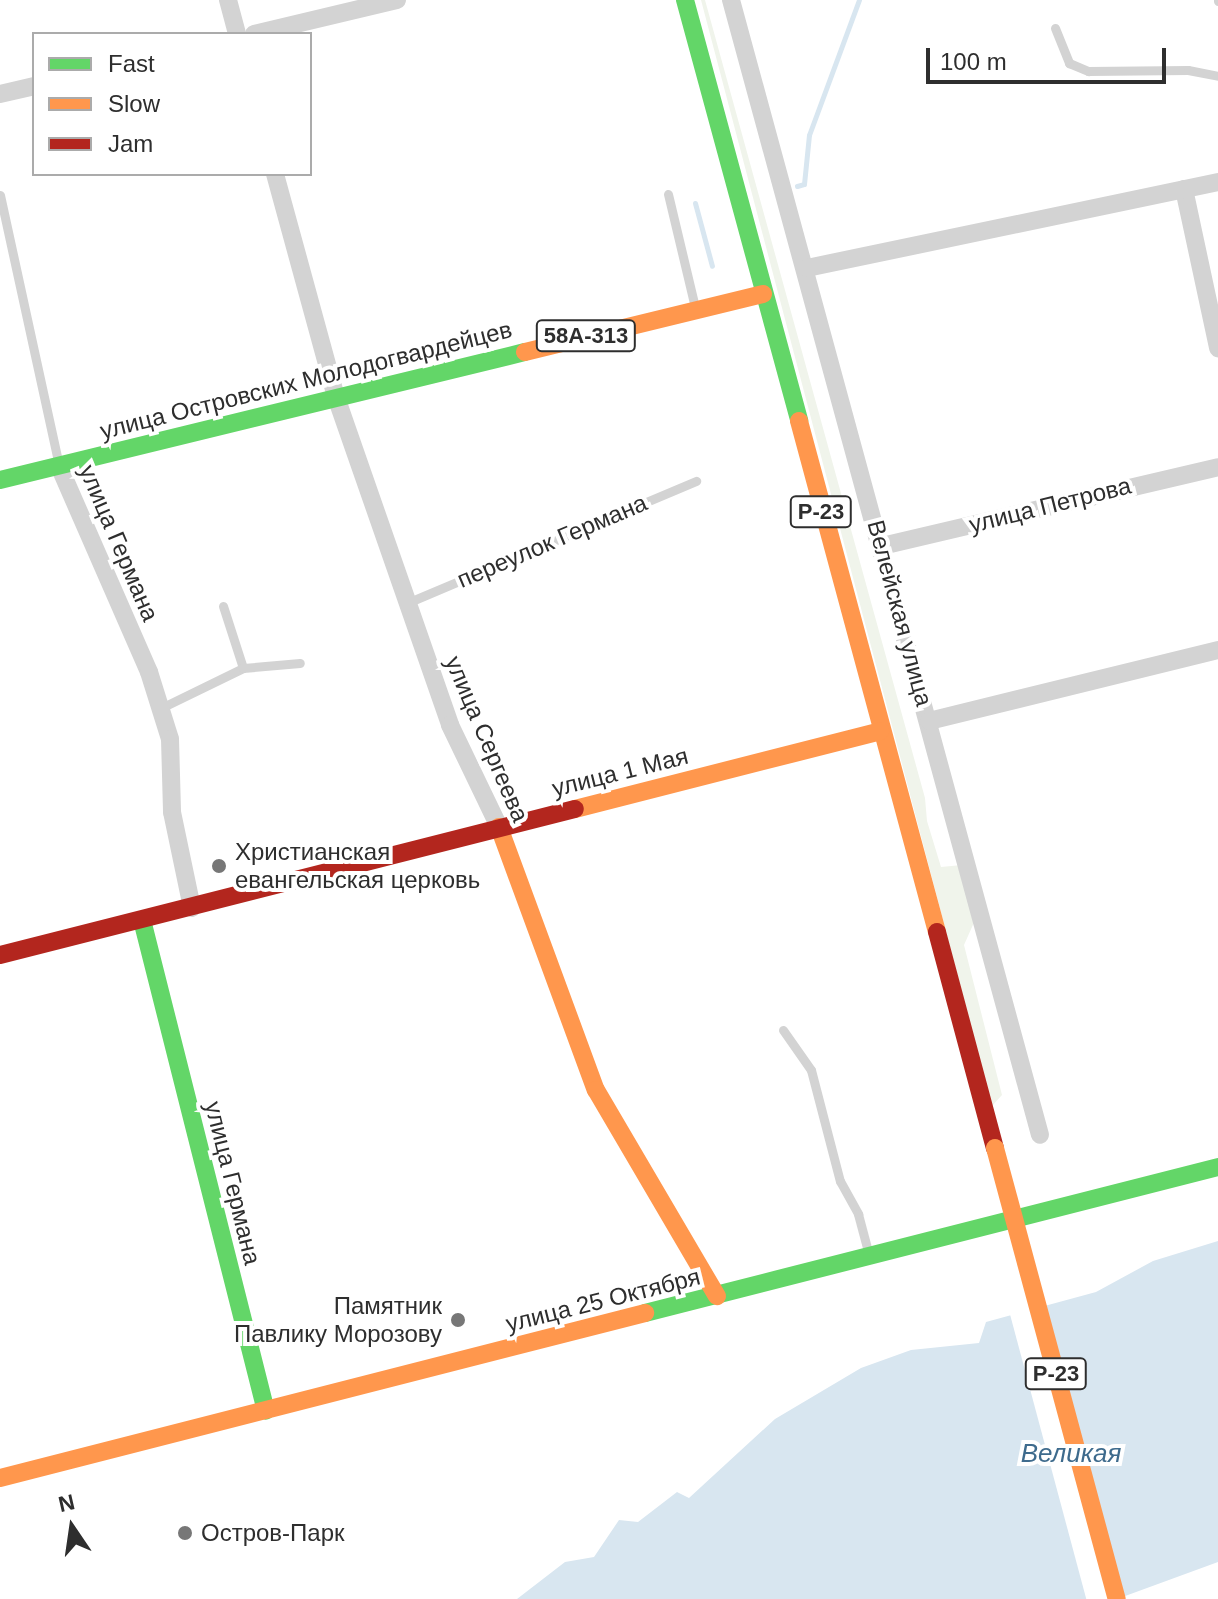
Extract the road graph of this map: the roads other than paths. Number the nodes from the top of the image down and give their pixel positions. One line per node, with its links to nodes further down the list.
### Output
1 (228, 0): 6 (street)
2 (397, 0): 7 (street)
3 (685, 0): 17 (main road, Р-23)
4 (731, 0): 16 (street, Велейская улица)
5 (1055, 28): 8 (lane)
6 (236, 32)
7 (262, 32)
8 (1218, 76)
9 (32, 86): 10 (street)
10 (0, 94)
11 (276, 176): 20 (street, улица Сергеева)
12 (1218, 182): 13 (street)
13 (1184, 189): 16 (street); 19 (street)
14 (668, 194): 18 (lane)
15 (0, 195): 21 (lane, улица Германа)
16 (807, 268): 25 (street, Велейская улица)
17 (763, 294): 18 (main road, улица Островских Молодогвардейцев / 58А-313); 33 (main road, Р-23)
18 (696, 310): 20 (main road, улица Островских Молодогвардейцев / 58А-313)
19 (1218, 348)
20 (336, 397): 21 (main road, улица Островских Молодогвардейцев / 58А-313); 26 (street, улица Сергеева)
21 (59, 466): 23 (main road, улица Островских Молодогвардейцев / 58А-313); 31 (street, улица Германа)
22 (1218, 467): 25 (street, улица Петрова)
23 (0, 480)
24 (696, 481): 26 (lane, переулок Германа)
25 (882, 546): 32 (street, Велейская улица)
26 (407, 603): 34 (street, улица Сергеева)
27 (223, 606): 30 (lane)
28 (1218, 650): 32 (street)
29 (300, 663): 30 (lane)
30 (243, 668): 31 (lane)
31 (161, 708): 35 (street, улица Германа)
32 (929, 721): 39 (street, Велейская улица)
33 (880, 731): 34 (main road, улица 1 Мая); 45 (main road, Р-23, bridge)
34 (499, 827): 35 (main road, улица 1 Мая); 42 (main road, улица Сергеева)
35 (192, 908): 36 (main road, улица 1 Мая)
36 (142, 920): 37 (main road, улица 1 Мая); 43 (main road, улица Германа)
37 (0, 955)
38 (783, 1030): 41 (lane)
39 (1040, 1135)
40 (1218, 1167): 41 (main road, улица 25 Октября)
41 (870, 1258): 42 (main road, улица 25 Октября)
42 (717, 1296): 43 (main road, улица 25 Октября)
43 (266, 1411): 44 (main road, улица 25 Октября)
44 (0, 1478)
45 (1117, 1599)

